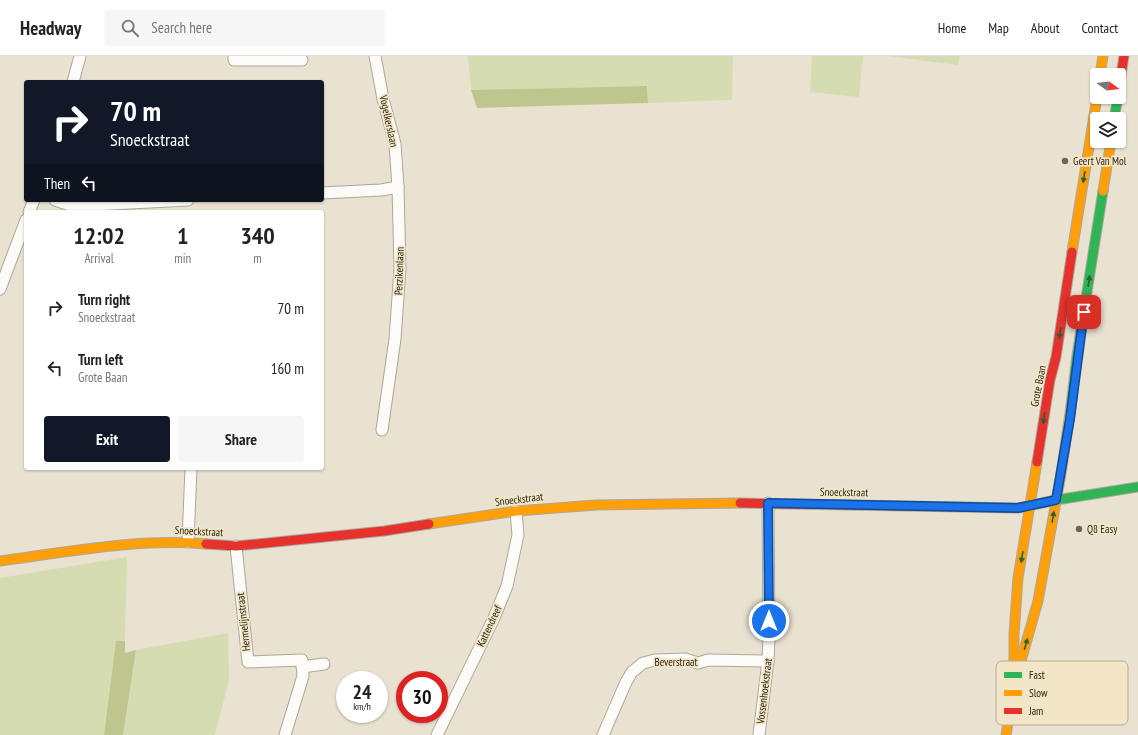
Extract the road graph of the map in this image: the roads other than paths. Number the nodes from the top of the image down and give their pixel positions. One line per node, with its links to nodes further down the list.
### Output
1 (80, 56): 9 (street)
2 (234, 56): 6 (street)
3 (376, 56): 12 (street, Vogelkerslaan)
4 (1103, 56): 7 (main road)
5 (1124, 56): 8 (main road)
6 (302, 60)
7 (1101, 68)
8 (1122, 68)
9 (73, 80)
10 (1096, 104): 23 (main road, Grote Baan, one-way to 23)
11 (1110, 148): 21 (main road, Grote Baan, one-way to 11)
12 (398, 187): 13 (street); 18 (street, Perzikenlaan)
13 (324, 193)
14 (61, 202): 15 (street)
15 (150, 202)
16 (24, 225): 17 (street)
17 (0, 289)
18 (382, 430)
19 (191, 470): 25 (street)
20 (1138, 487): 21 (main road, Snoeckstraat)
21 (1056, 500): 23 (main road, Snoeckstraat); 30 (main road, Grote Baan, one-way to 21)
22 (768, 503): 23 (main road, Snoeckstraat); 24 (main road, Snoeckstraat); 28 (street, Vossenhoekstraat)
23 (1030, 504): 29 (main road, Grote Baan, one-way to 29)
24 (516, 511): 26 (main road, Snoeckstraat); 35 (street, Kattendreef)
25 (188, 542): 26 (main road, Snoeckstraat); 27 (main road, Snoeckstraat)
26 (236, 546): 32 (street, Hermelijnstraat)
27 (0, 561)
28 (768, 661): 36 (street, Beverstraat); 37 (street, Vossenhoekstraat)
29 (1015, 661)
30 (1021, 661)
31 (324, 664): 32 (street)
32 (302, 667): 34 (street)
33 (1008, 725): 38 (main road, Grote Baan)
34 (286, 735)
35 (437, 735)
36 (603, 735)
37 (759, 735)
38 (1006, 735)

